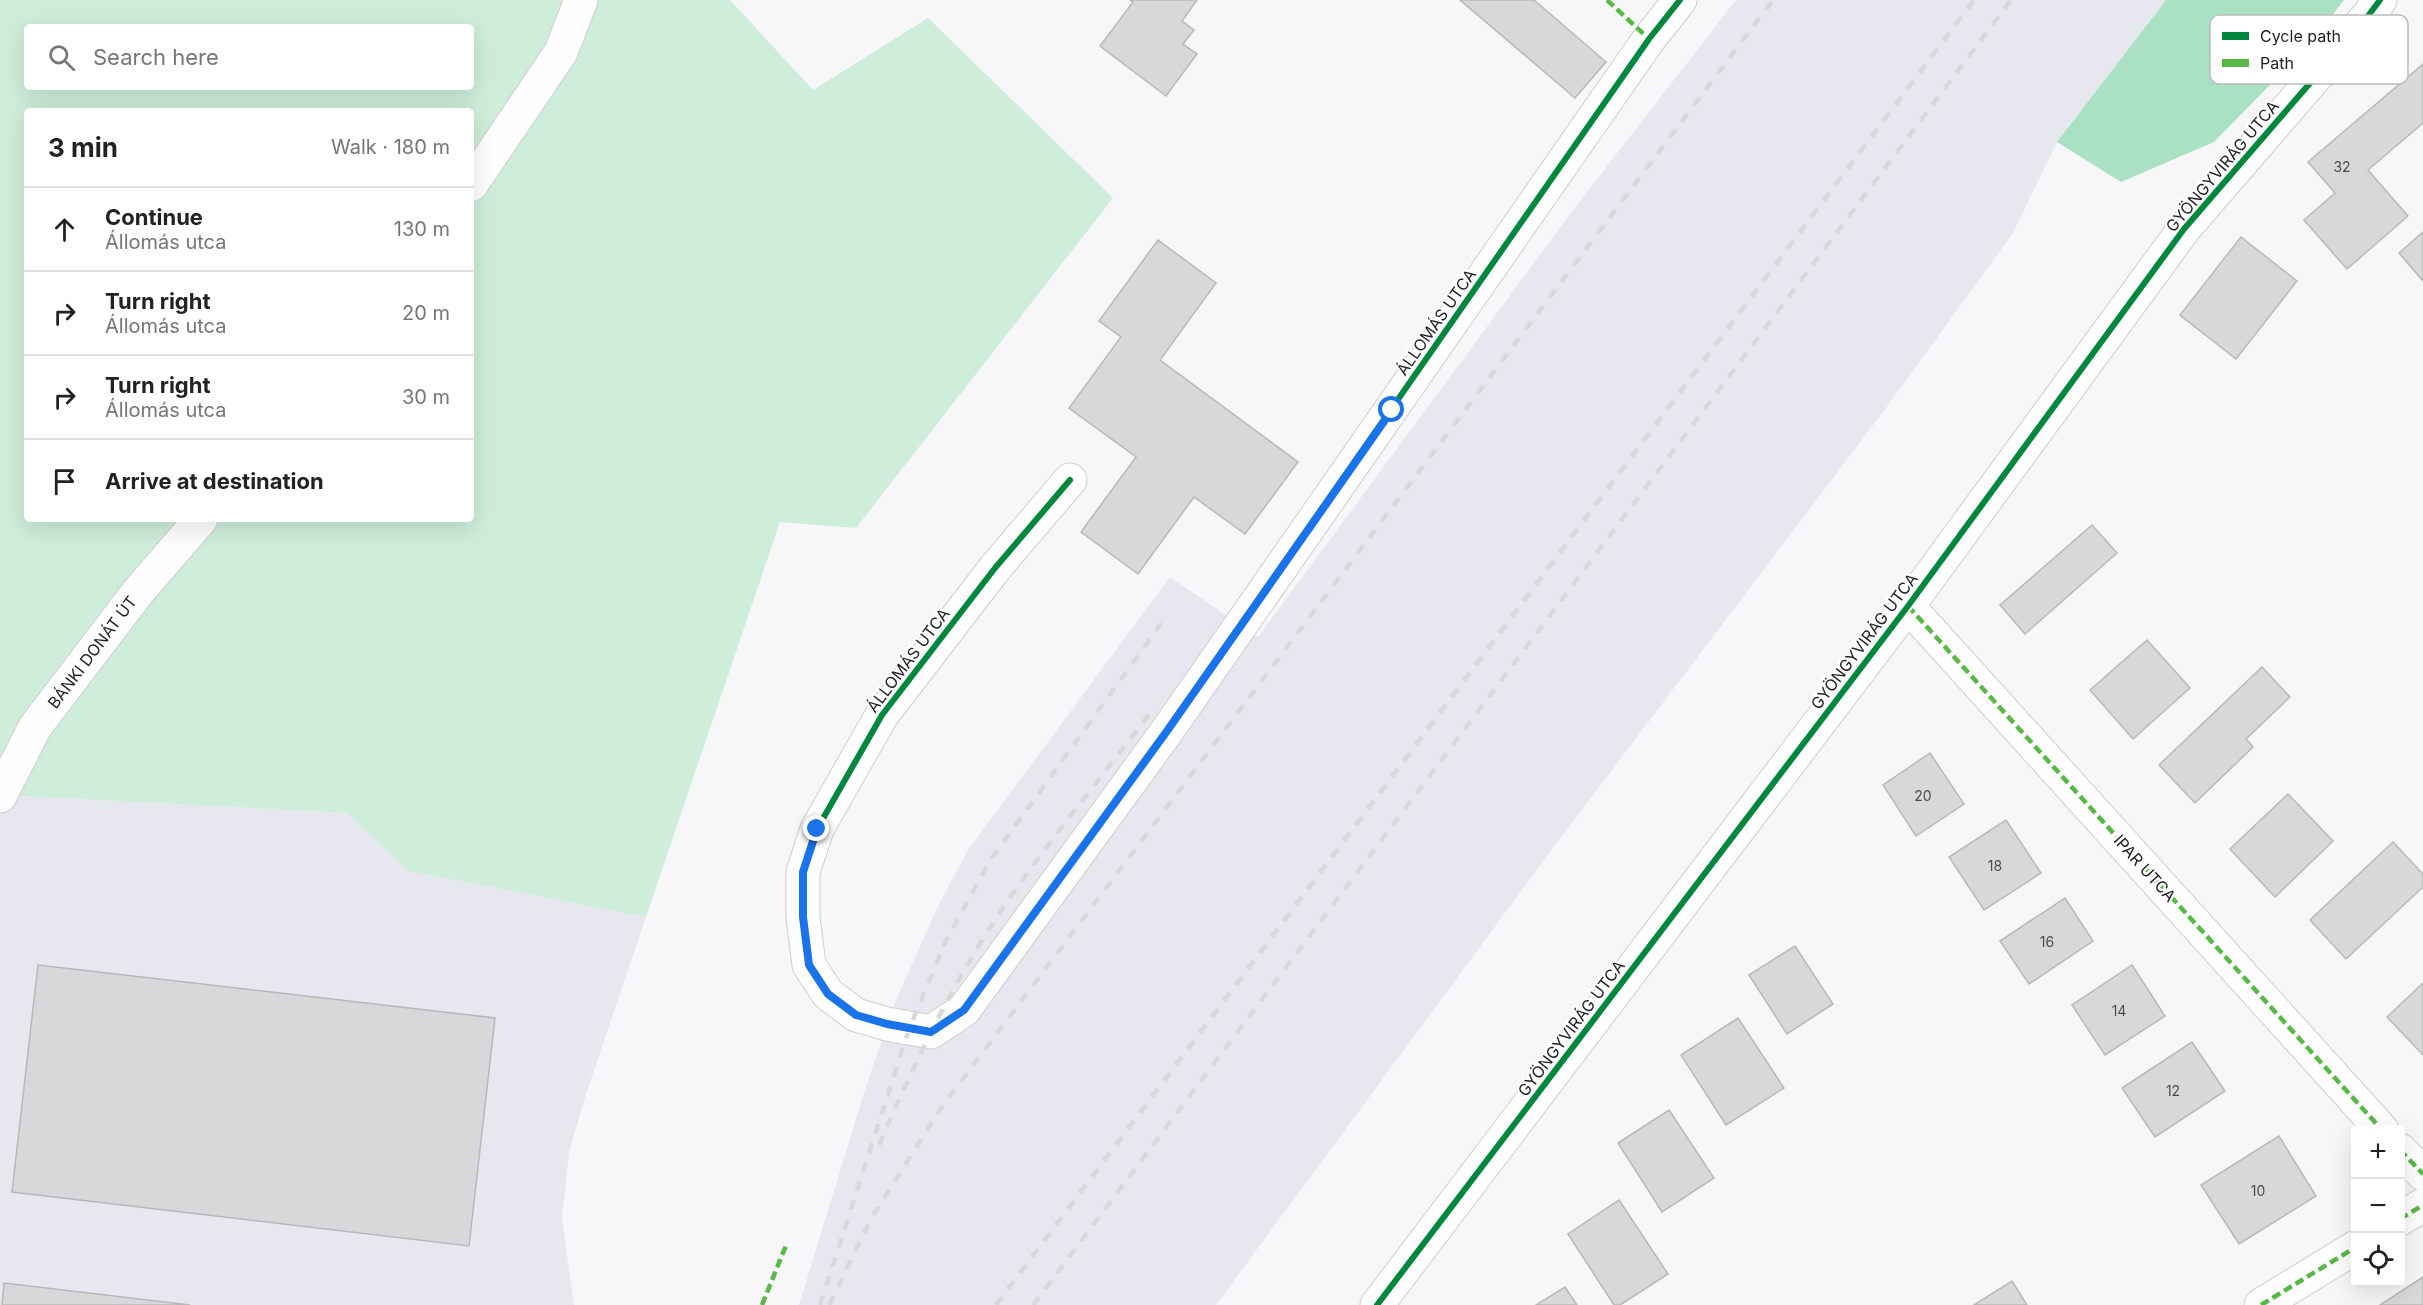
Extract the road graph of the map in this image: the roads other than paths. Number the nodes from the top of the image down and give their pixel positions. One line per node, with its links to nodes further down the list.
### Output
1 (581, 0): 6 (street)
2 (1680, 0): 7 (street, ÁLLOMÁS UTCA)
3 (2397, 0): 4 (street, GYÖNGYVIRÁG UTCA)
4 (2374, 8)
5 (2309, 84): 9 (street, GYÖNGYVIRÁG UTCA)
6 (474, 181)
7 (1070, 480)
8 (198, 522): 10 (street, BÁNKI DONÁT ÚT)
9 (1908, 606): 11 (street, IPAR UTCA); 17 (street, GYÖNGYVIRÁG UTCA)
10 (0, 796)
11 (2377, 1125)
12 (2405, 1155): 13 (street)
13 (2423, 1174)
14 (2423, 1205): 15 (street)
15 (2405, 1216)
16 (2351, 1249): 18 (street)
17 (1377, 1305)
18 (2261, 1305)

